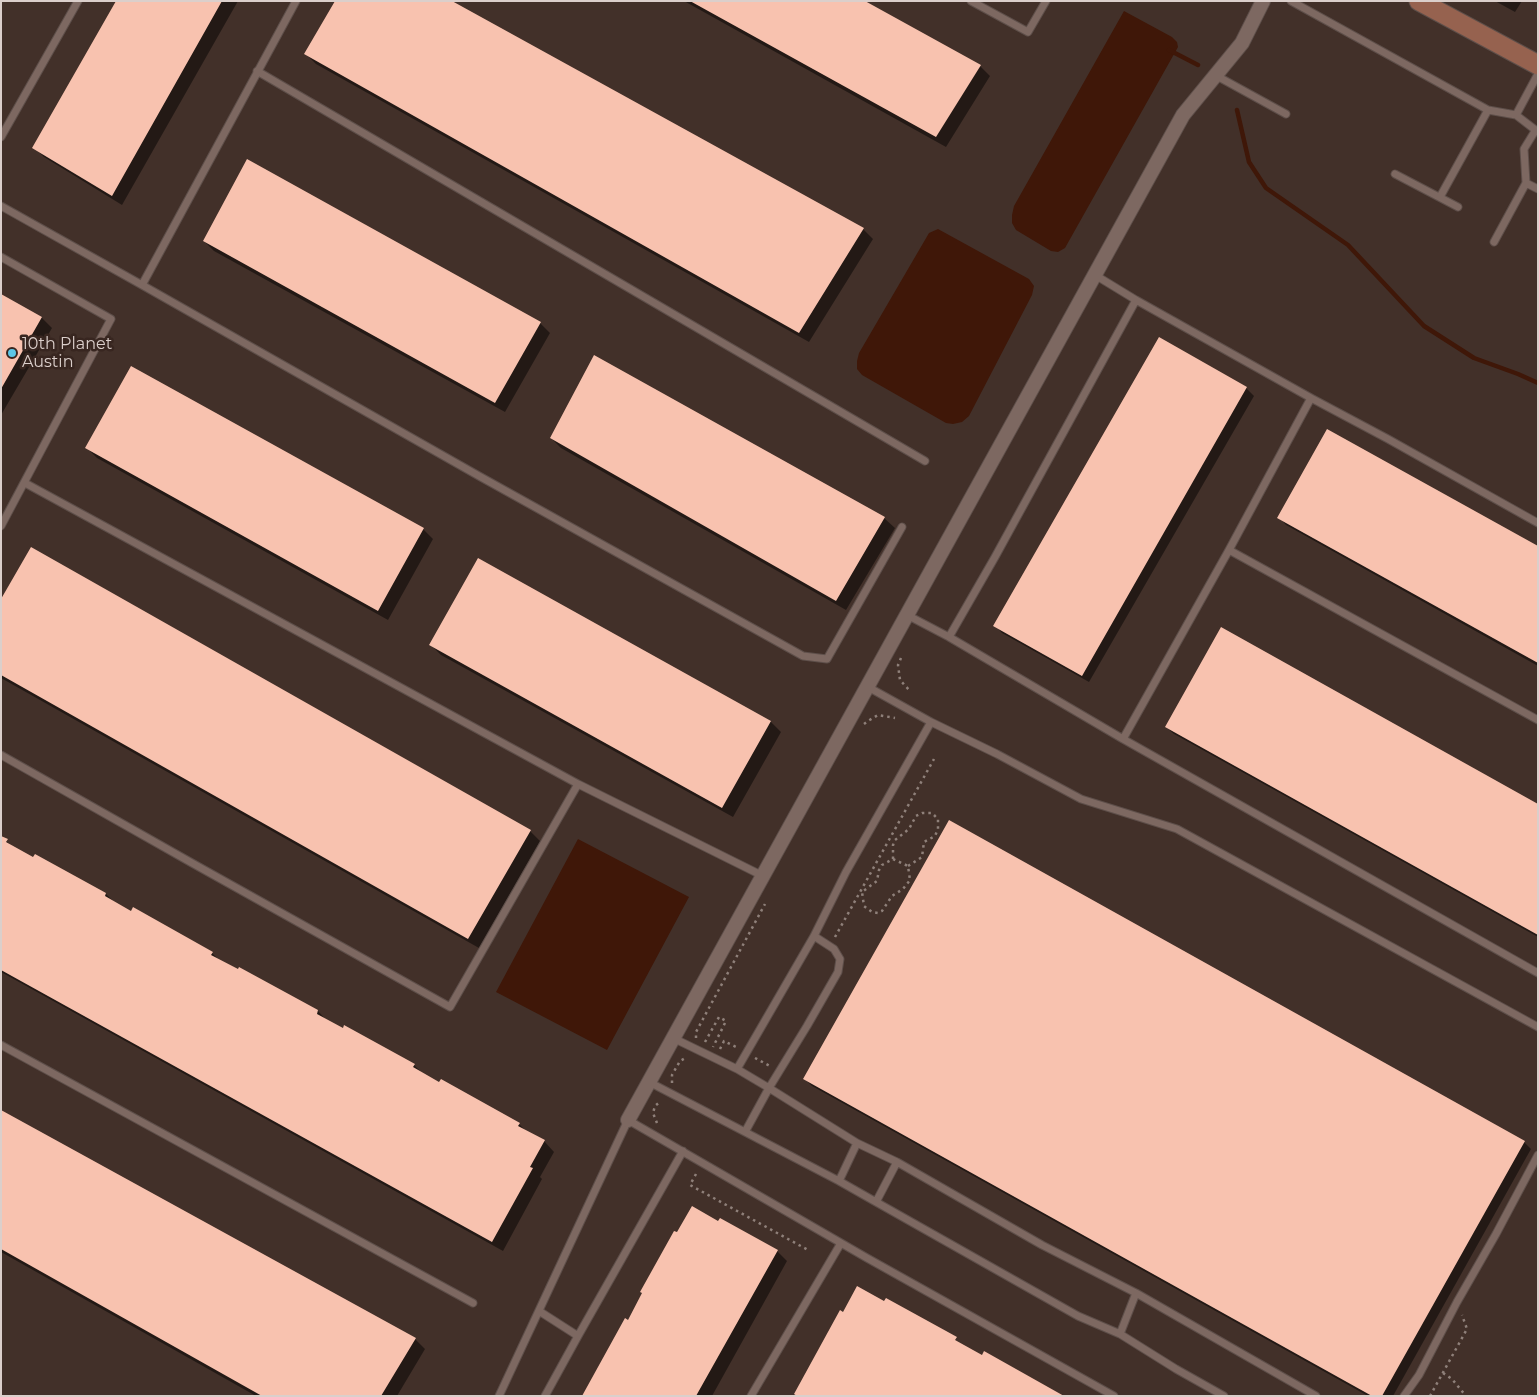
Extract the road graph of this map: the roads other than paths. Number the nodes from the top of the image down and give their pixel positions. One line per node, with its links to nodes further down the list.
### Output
1 (78, 1): 16 (lane)
2 (296, 1): 9 (lane)
3 (971, 1): 4 (lane)
4 (1046, 1)
5 (1263, 1): 11 (street)
6 (1291, 1): 12 (lane)
7 (1419, 1): 8 (street)
8 (1538, 65)
9 (257, 71): 26 (lane); 29 (lane)
10 (1538, 74): 14 (lane)
11 (1216, 75): 13 (lane); 25 (street)
12 (1488, 110): 14 (lane); 20 (lane)
13 (1286, 114)
14 (1516, 115): 15 (lane)
15 (1536, 132): 18 (lane)
16 (1, 137)
17 (1395, 174): 20 (lane)
18 (1526, 183): 19 (lane); 23 (lane)
19 (1538, 189)
20 (1440, 198): 22 (lane)
21 (1, 206): 26 (lane)
22 (1458, 207)
23 (1494, 242)
24 (1, 256): 30 (lane)
25 (1095, 275): 27 (lane); 35 (street)
26 (142, 285): 33 (lane)
27 (1136, 300): 28 (lane); 36 (lane)
28 (1311, 398): 31 (lane); 34 (lane)
29 (925, 461)
30 (25, 483): 32 (lane); 42 (lane)
31 (1538, 524)
32 (1, 526)
33 (902, 527)
34 (1229, 550): 38 (lane); 40 (lane)
35 (907, 615): 36 (lane); 37 (street)
36 (949, 637): 40 (lane)
37 (868, 687): 39 (lane); 43 (street)
38 (1538, 720)
39 (931, 722): 44 (lane); 46 (lane)
40 (1123, 739): 45 (lane)
41 (1, 755): 42 (lane)
42 (578, 784): 43 (lane)
43 (763, 876): 47 (street)
44 (814, 936): 49 (lane); 51 (lane)
45 (1538, 973)
46 (1538, 1027)
47 (674, 1038): 49 (lane); 50 (street)
48 (1, 1046): 62 (lane)
49 (737, 1069): 51 (lane)
50 (649, 1082): 52 (street); 53 (lane)
51 (769, 1088): 53 (lane); 54 (lane)
52 (628, 1120): 55 (lane); 63 (lane)
53 (745, 1132): 58 (lane)
54 (857, 1143): 57 (lane); 58 (lane)
55 (683, 1151): 60 (lane); 65 (lane)
56 (1538, 1155): 72 (lane)
57 (897, 1162): 59 (lane); 61 (lane)
58 (838, 1181): 59 (lane)
59 (876, 1202): 64 (lane)
60 (841, 1243): 68 (lane); 69 (lane)
61 (1136, 1293): 64 (lane); 71 (lane)
62 (473, 1303)
63 (539, 1311): 65 (lane); 66 (lane)
64 (1120, 1334): 70 (lane)
65 (578, 1336): 67 (lane)
66 (499, 1396)
67 (545, 1396)
68 (751, 1396)
69 (1114, 1396)
70 (1224, 1396)
71 (1316, 1396)
72 (1404, 1396)

